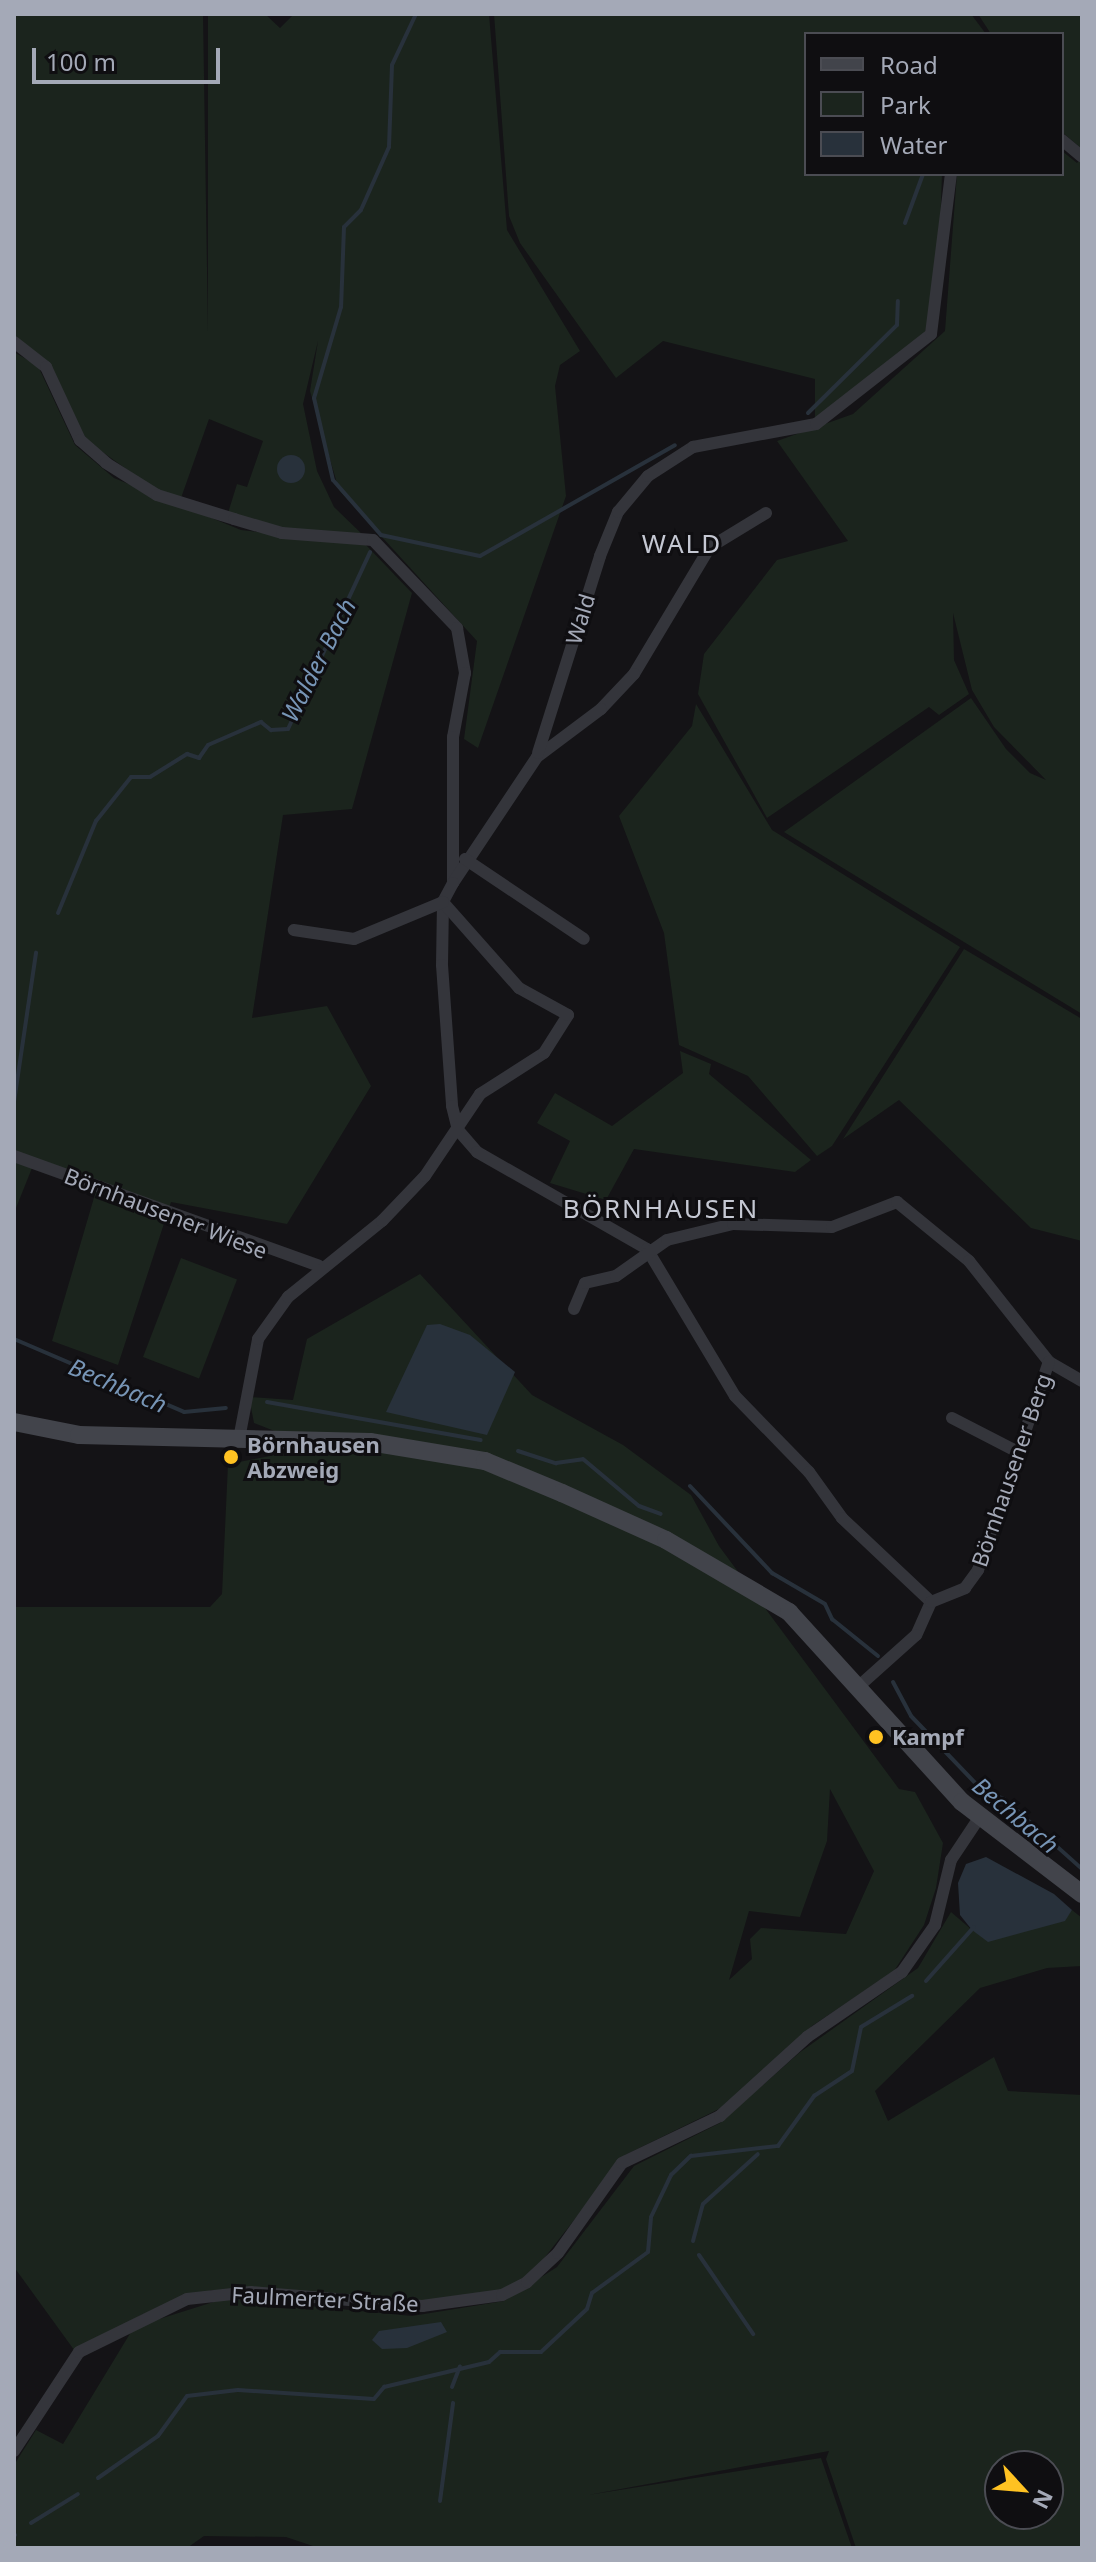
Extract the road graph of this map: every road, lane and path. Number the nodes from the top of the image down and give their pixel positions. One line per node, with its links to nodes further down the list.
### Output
1 (1064, 142): 2 (street)
2 (1082, 157)
3 (951, 176): 6 (street, Wald)
4 (14, 342): 8 (street)
5 (766, 513): 6 (street)
6 (537, 757): 7 (street)
7 (465, 859): 8 (street); 11 (street)
8 (453, 883): 9 (street)
9 (443, 902): 10 (street); 12 (street); 12 (street)
10 (294, 930)
11 (584, 939)
12 (458, 1130): 14 (street); 15 (street)
13 (14, 1156): 15 (street, Börnhausener Wiese)
14 (647, 1249): 16 (street); 17 (street, Börnhausener Berg); 23 (street)
15 (319, 1266): 21 (street)
16 (574, 1309)
17 (1049, 1362): 18 (street); 22 (street, Börnhausener Berg)
18 (1082, 1381)
19 (952, 1418): 22 (street)
20 (14, 1422): 21 (main road)
21 (239, 1439): 24 (main road)
22 (1018, 1452): 23 (street, Börnhausener Berg)
23 (931, 1602): 24 (street)
24 (856, 1682): 25 (main road)
25 (979, 1818): 26 (main road); 27 (street, Faulmerter Straße)
26 (1082, 1894)
27 (14, 2451)

